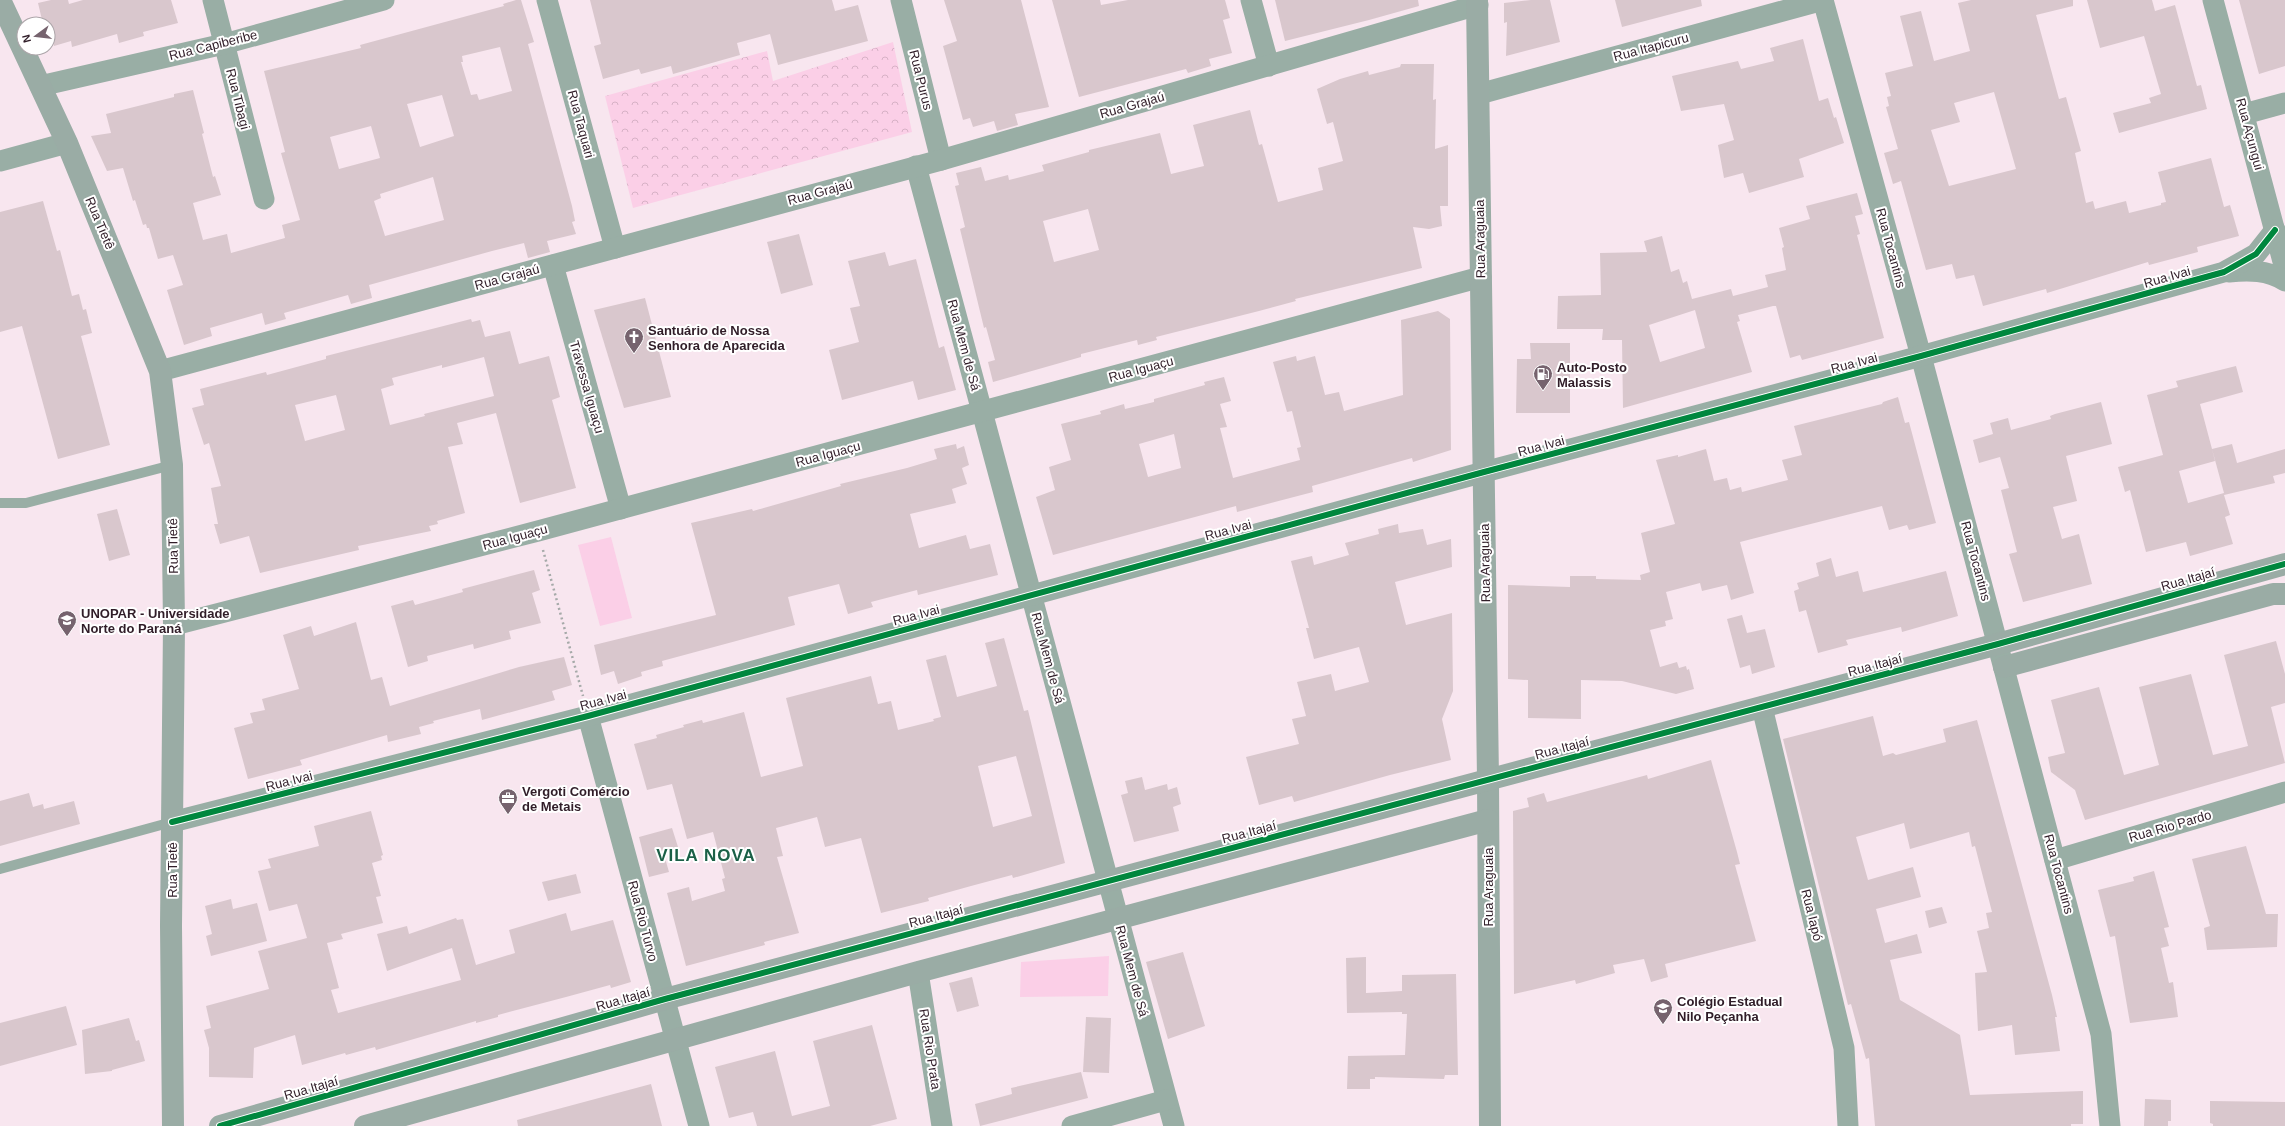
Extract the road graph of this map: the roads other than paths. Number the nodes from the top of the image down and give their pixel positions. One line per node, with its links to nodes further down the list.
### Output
1 (0, 0): 12 (street, Rua Tietê)
2 (212, 0): 10 (street, Rua Tibagi)
3 (384, 0): 10 (street, Rua Capiberibe)
4 (547, 0): 22 (street, Rua Taquari)
5 (901, 0): 17 (street, Rua Purus)
6 (1251, 0): 11 (street)
7 (1823, 0): 13 (street, Rua Itapicuru); 28 (street, Rua Tocantins)
8 (2213, 0): 15 (street, Rua Açungui)
9 (1477, 2): 11 (street, Rua Grajaú); 13 (street, Rua Araguaia)
10 (224, 44): 12 (street, Rua Capiberibe); 20 (street, Rua Tibagi)
11 (1269, 66): 17 (street, Rua Grajaú)
12 (40, 86): 16 (street, Rua Tietê)
13 (1479, 94): 26 (street, Rua Araguaia)
14 (2285, 103): 15 (street)
15 (2244, 114): 21 (street, Rua Açungui)
16 (67, 143): 18 (street); 29 (street, Rua Tietê)
17 (941, 160): 19 (street, Rua Grajaú)
18 (0, 162)
19 (916, 166): 22 (street, Rua Grajaú); 30 (street, Rua Mem de Sá)
20 (264, 199)
21 (2275, 230): 24 (street, Rua Açungui); 25 (street, Rua Ivai)
22 (615, 248): 23 (street, Rua Grajaú)
23 (553, 265): 29 (street, Rua Grajaú); 34 (street, Travessa Iguaçu)
24 (2285, 269)
25 (2224, 272): 27 (street, Rua Ivai); 28 (street, Rua Ivai)
26 (1481, 276): 30 (street, Rua Iguaçu); 32 (street, Rua Araguaia)
27 (2285, 281)
28 (1921, 356): 32 (street, Rua Ivai); 39 (street, Rua Tocantins)
29 (160, 371): 31 (street, Rua Tietê)
30 (982, 412): 34 (street, Rua Iguaçu); 37 (street, Rua Mem de Sá)
31 (172, 465): 33 (lane); 38 (street, Rua Tietê)
32 (1484, 472): 37 (street, Rua Ivai); 43 (street, Rua Araguaia)
33 (0, 503)
34 (622, 508): 38 (street, Rua Iguaçu)
35 (2285, 564): 39 (street, Rua Itajaí)
36 (2285, 594): 40 (street)
37 (1032, 595): 42 (street, Rua Ivai); 49 (street, Rua Mem de Sá)
38 (174, 625): 46 (street, Rua Tietê)
39 (1998, 644): 40 (street, Rua Tocantins); 41 (street, Rua Itajaí)
40 (2004, 668): 47 (street, Rua Tocantins)
41 (1762, 707): 43 (street, Rua Itajaí); 64 (street, Rua Iapó)
42 (588, 716): 46 (street, Rua Ivai); 52 (street, Rua Rio Turvo)
43 (1488, 779): 45 (street, Rua Araguaia); 49 (street, Rua Itajaí)
44 (2285, 792): 47 (street, Rua Rio Pardo)
45 (1488, 820): 50 (street); 63 (street, Rua Araguaia)
46 (172, 822): 48 (lane); 56 (street, Rua Tietê)
47 (2055, 860): 65 (street, Rua Tocantins)
48 (0, 869)
49 (1108, 882): 50 (street, Rua Mem de Sá); 52 (street, Rua Itajaí)
50 (1118, 919): 51 (street); 54 (street, Rua Mem de Sá)
51 (918, 972): 53 (street); 60 (street, Rua Rio Prata)
52 (665, 999): 53 (street, Rua Rio Turvo); 57 (street, Rua Itajaí)
53 (676, 1041): 55 (street); 59 (street, Rua Rio Turvo)
54 (1166, 1100): 61 (street); 62 (street, Rua Mem de Sá)
55 (403, 1121): 58 (street)
56 (173, 1126)
57 (220, 1126)
58 (365, 1126)
59 (699, 1126)
60 (942, 1126)
61 (1072, 1126)
62 (1174, 1126)
63 (1490, 1126)
64 (1848, 1126)
65 (2110, 1126)

